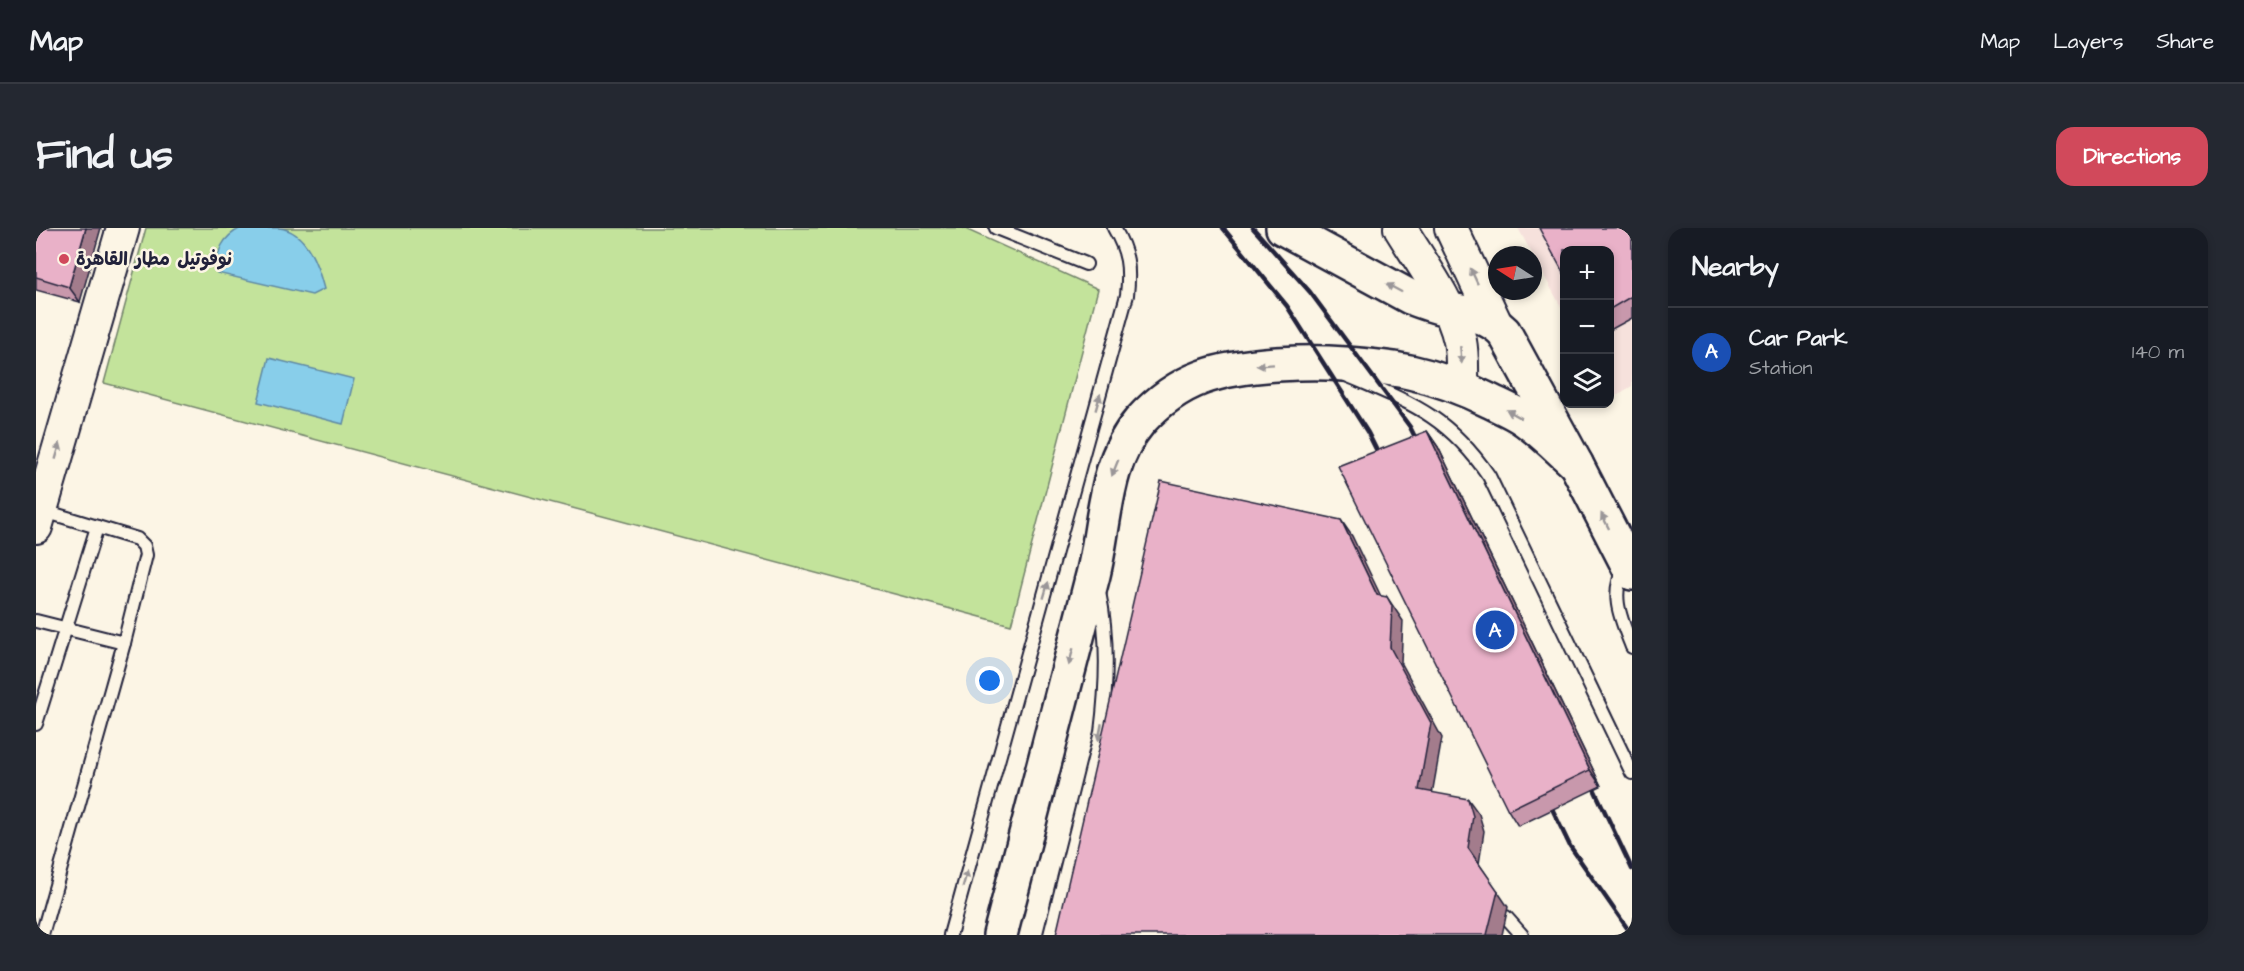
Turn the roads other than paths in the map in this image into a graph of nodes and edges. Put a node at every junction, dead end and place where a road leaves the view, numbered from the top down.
1 (123, 228) edge
2 (996, 228) edge
3 (1114, 228) edge
4 (1283, 228) edge
5 (1400, 228) edge
6 (1451, 228) edge
7 (1086, 264) dead end
8 (1448, 309) junction
9 (1496, 324) junction
10 (1314, 362) junction
11 (1462, 388) junction
12 (1576, 464) junction
13 (38, 518) edge
14 (98, 527) junction
15 (1629, 568) edge
16 (1094, 570) junction
17 (36, 621) edge
18 (67, 628) junction
19 (124, 642) junction
20 (1632, 647) edge
21 (36, 724) edge
22 (1632, 773) edge
23 (1506, 917) dead end
24 (42, 935) edge
25 (950, 935) edge
26 (1000, 935) edge
27 (1050, 935) edge
28 (1522, 935) edge

13 -> 1 street
2 - 7 lane
25 -> 3 lane
8 -> 4 main road
5 - 8 street
9 -> 6 street
8 - 9 main road
8 -> 11 street
9 - 12 main road
10 - 11 main road
10 -> 16 main road
10 - 22 lane
12 -> 11 main road
15 -> 12 main road
13 - 14 lane
14 - 18 lane
14 - 19 lane
15 - 20 lane
16 -> 26 main road
16 -> 27 lane
17 - 18 lane
18 - 19 lane
18 - 21 lane
19 - 24 lane
23 - 28 lane

